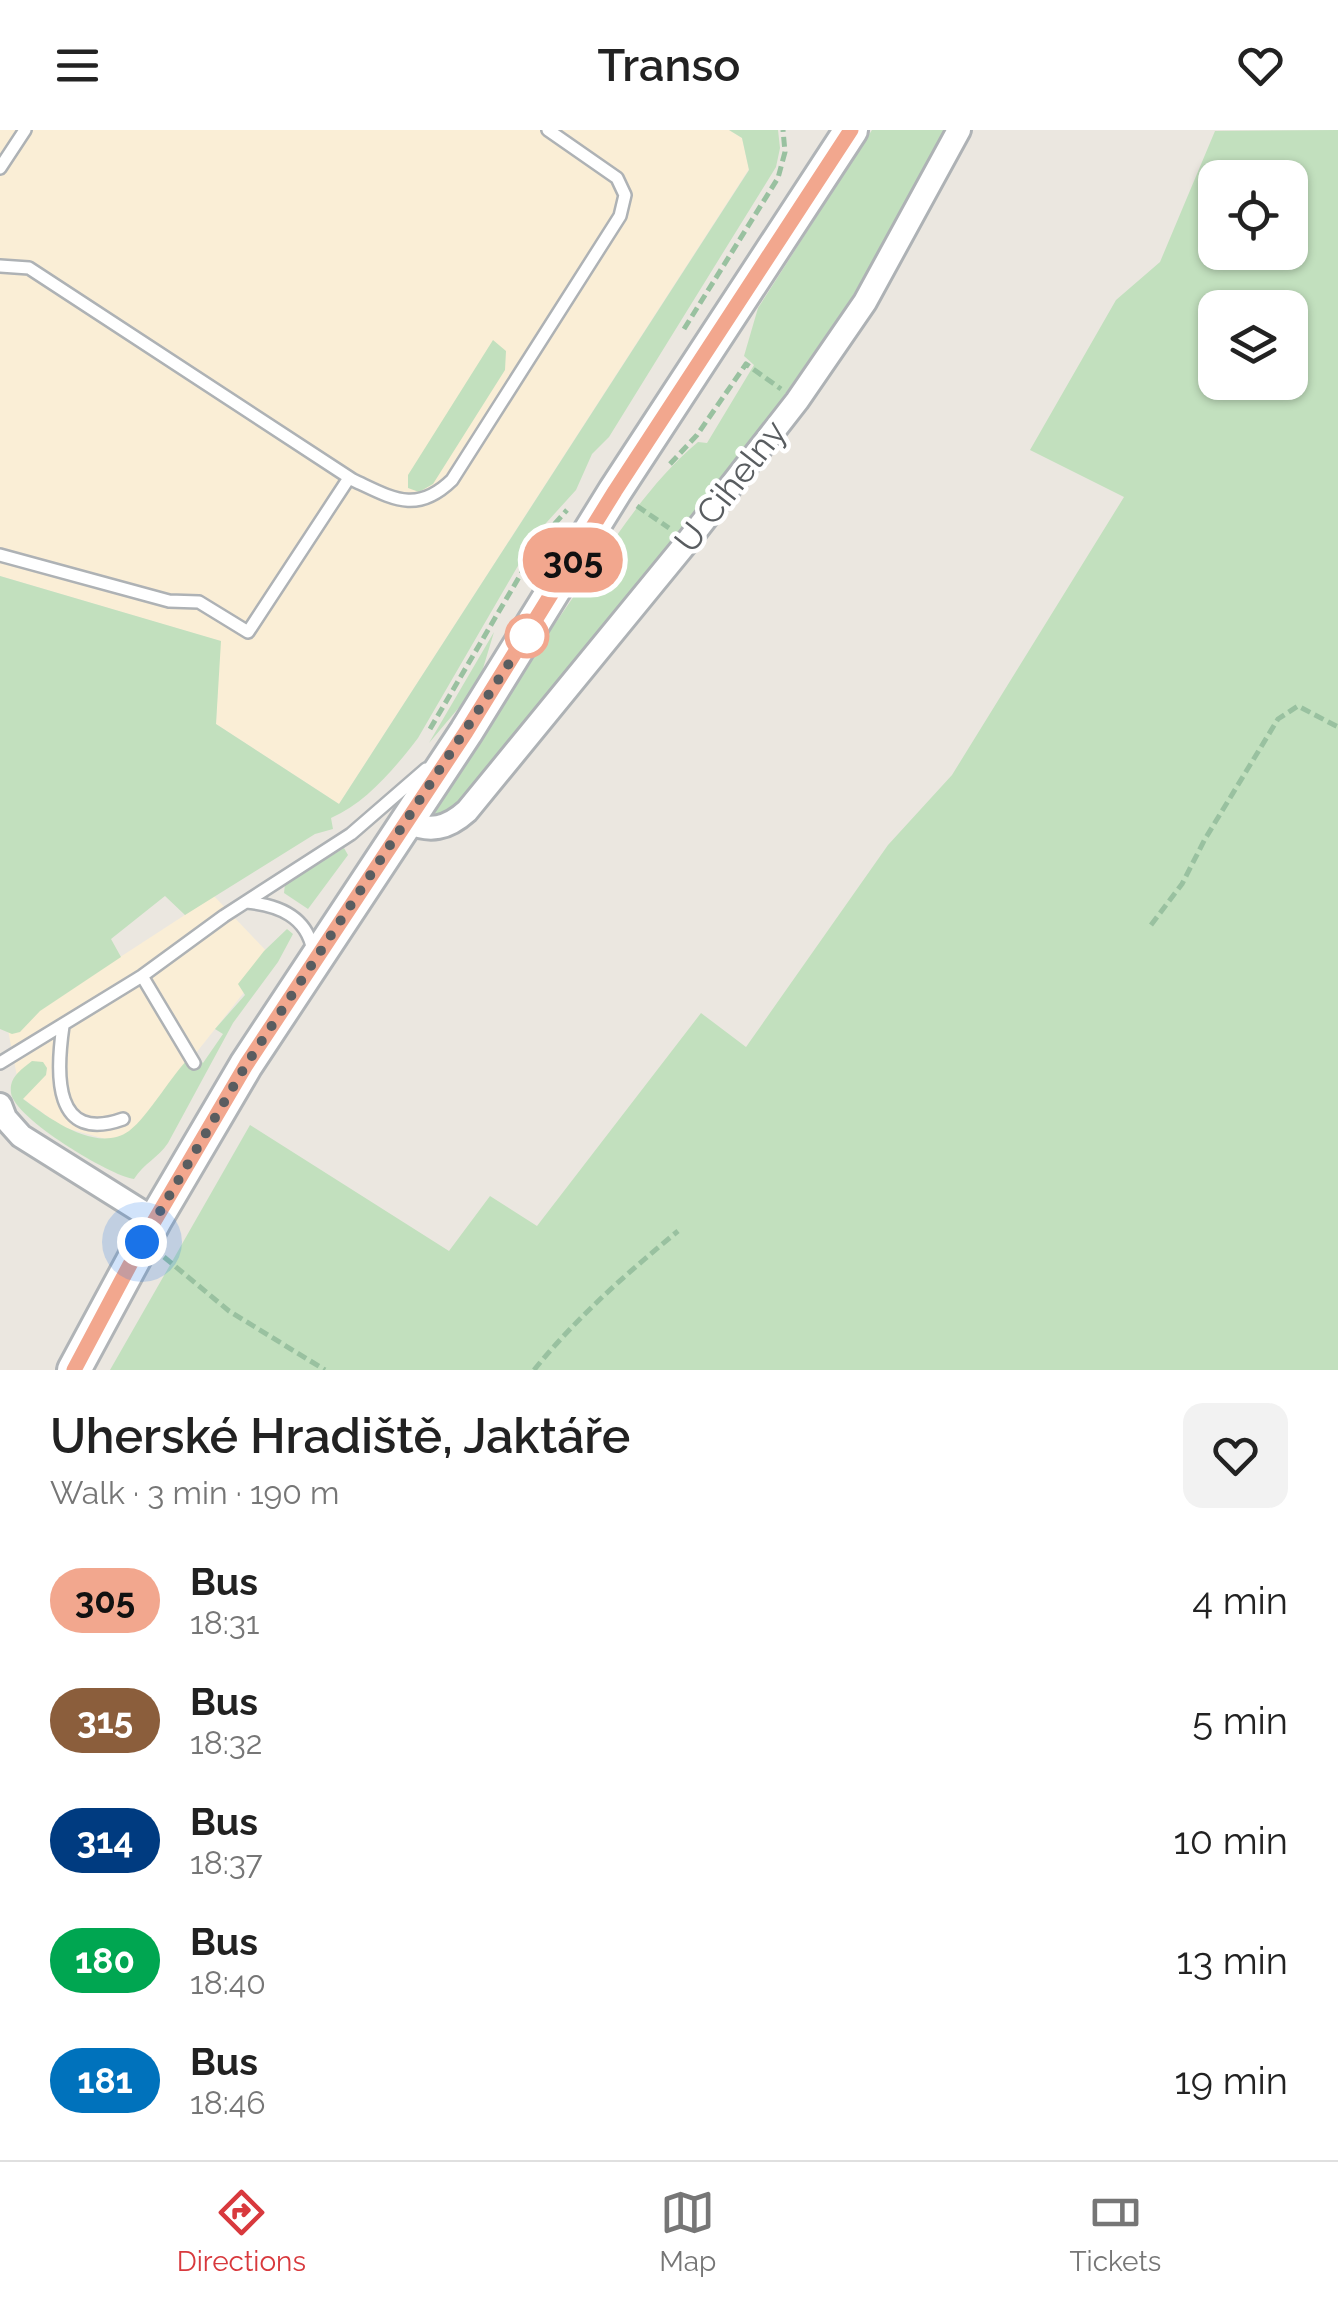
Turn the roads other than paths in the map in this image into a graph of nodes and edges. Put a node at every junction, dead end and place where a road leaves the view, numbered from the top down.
1 (25, 130) edge
2 (548, 130) edge
3 (851, 130) edge
4 (960, 130) edge
5 (0, 168) edge
6 (0, 266) edge
7 (349, 478) junction
8 (0, 555) edge
9 (466, 732) junction
10 (406, 822) junction
11 (246, 902) junction
12 (314, 960) junction
13 (142, 976) junction
14 (63, 1026) junction
15 (194, 1062) dead end
16 (0, 1063) edge
17 (0, 1106) edge
18 (123, 1118) dead end
19 (148, 1231) junction
20 (74, 1370) edge

1 - 5 lane
2 - 7 lane
3 - 9 main road
4 - 10 street, U Cihelny
6 - 7 lane
7 - 8 lane
9 - 10 main road
9 - 11 lane
10 - 12 main road
11 - 12 lane
11 - 13 lane
12 - 19 main road
13 - 14 lane
13 - 15 lane
14 - 16 lane
14 - 18 lane
17 - 19 street
19 - 20 main road

